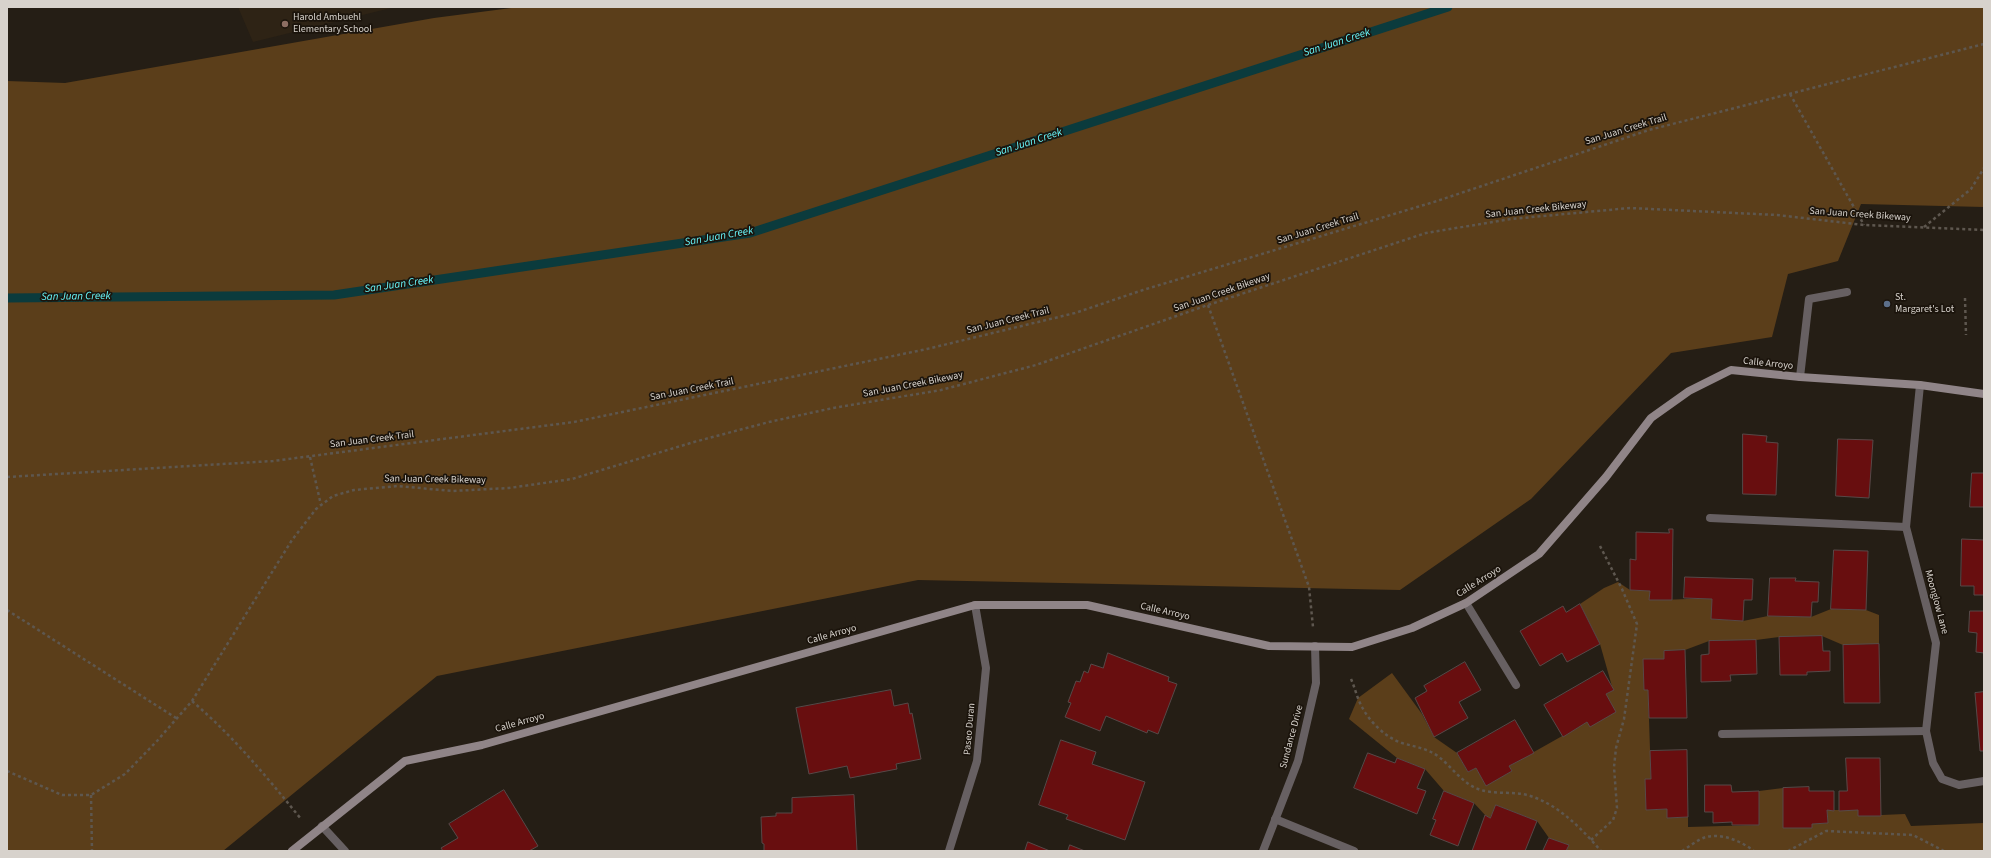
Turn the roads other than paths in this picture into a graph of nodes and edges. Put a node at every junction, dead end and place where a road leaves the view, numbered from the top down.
1 (1847, 292) dead end
2 (1800, 378) junction
3 (1920, 385) junction
4 (1984, 394) edge
5 (1710, 518) dead end
6 (1906, 527) junction
7 (1466, 603) junction
8 (975, 605) junction
9 (1315, 646) junction
10 (1516, 685) dead end
11 (1926, 731) junction
12 (1722, 734) dead end
13 (1984, 782) edge
14 (1275, 819) junction
15 (322, 826) junction
16 (292, 851) edge
17 (345, 851) edge
18 (949, 851) edge
19 (1263, 851) edge
20 (1354, 851) edge

1 - 2 street
2 - 3 street, Calle Arroyo
2 - 7 street, Calle Arroyo
3 - 4 street, Calle Arroyo
3 - 6 street, Moonglow Lane
5 - 6 street
6 - 11 street, Moonglow Lane
7 - 9 street, Calle Arroyo
7 - 10 street
8 - 9 street, Calle Arroyo
8 - 15 street, Calle Arroyo
8 - 18 street, Paseo Duran
9 - 14 street, Sundance Drive
11 - 12 street
11 - 13 street, Moonglow Lane
14 - 19 street, Sundance Drive
14 - 20 street
15 - 16 street, Calle Arroyo
15 - 17 street

